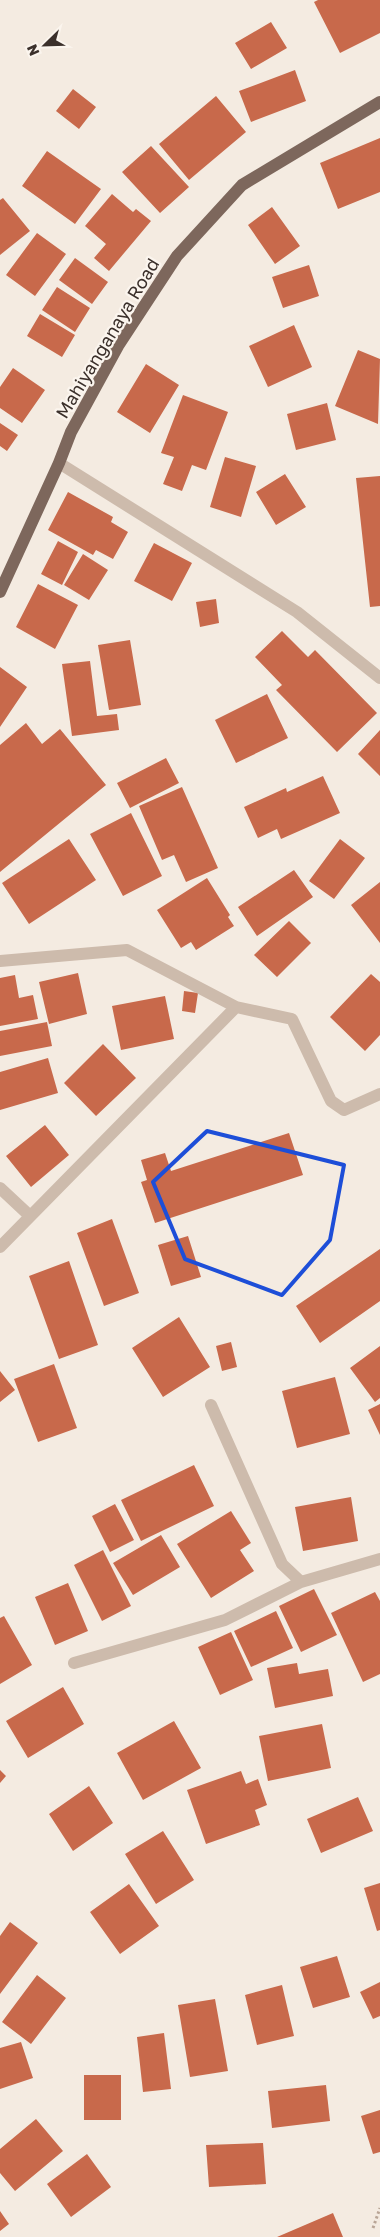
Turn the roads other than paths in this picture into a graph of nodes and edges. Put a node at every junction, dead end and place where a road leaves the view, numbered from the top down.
1 (380, 102) edge
2 (59, 463) junction
3 (0, 592) edge
4 (380, 678) edge
5 (0, 961) edge
6 (236, 1007) junction
7 (380, 1094) edge
8 (0, 1188) edge
9 (30, 1216) junction
10 (0, 1247) edge
11 (211, 1405) dead end
12 (380, 1559) edge
13 (301, 1582) junction
14 (74, 1664) dead end

1 - 2 main road, Mahiyanganaya Road
2 - 3 main road, Mahiyanganaya Road
2 - 4 street
5 - 6 street
6 - 7 street
6 - 9 street
8 - 9 street
9 - 10 street
11 - 13 street
12 - 13 street
13 - 14 street

